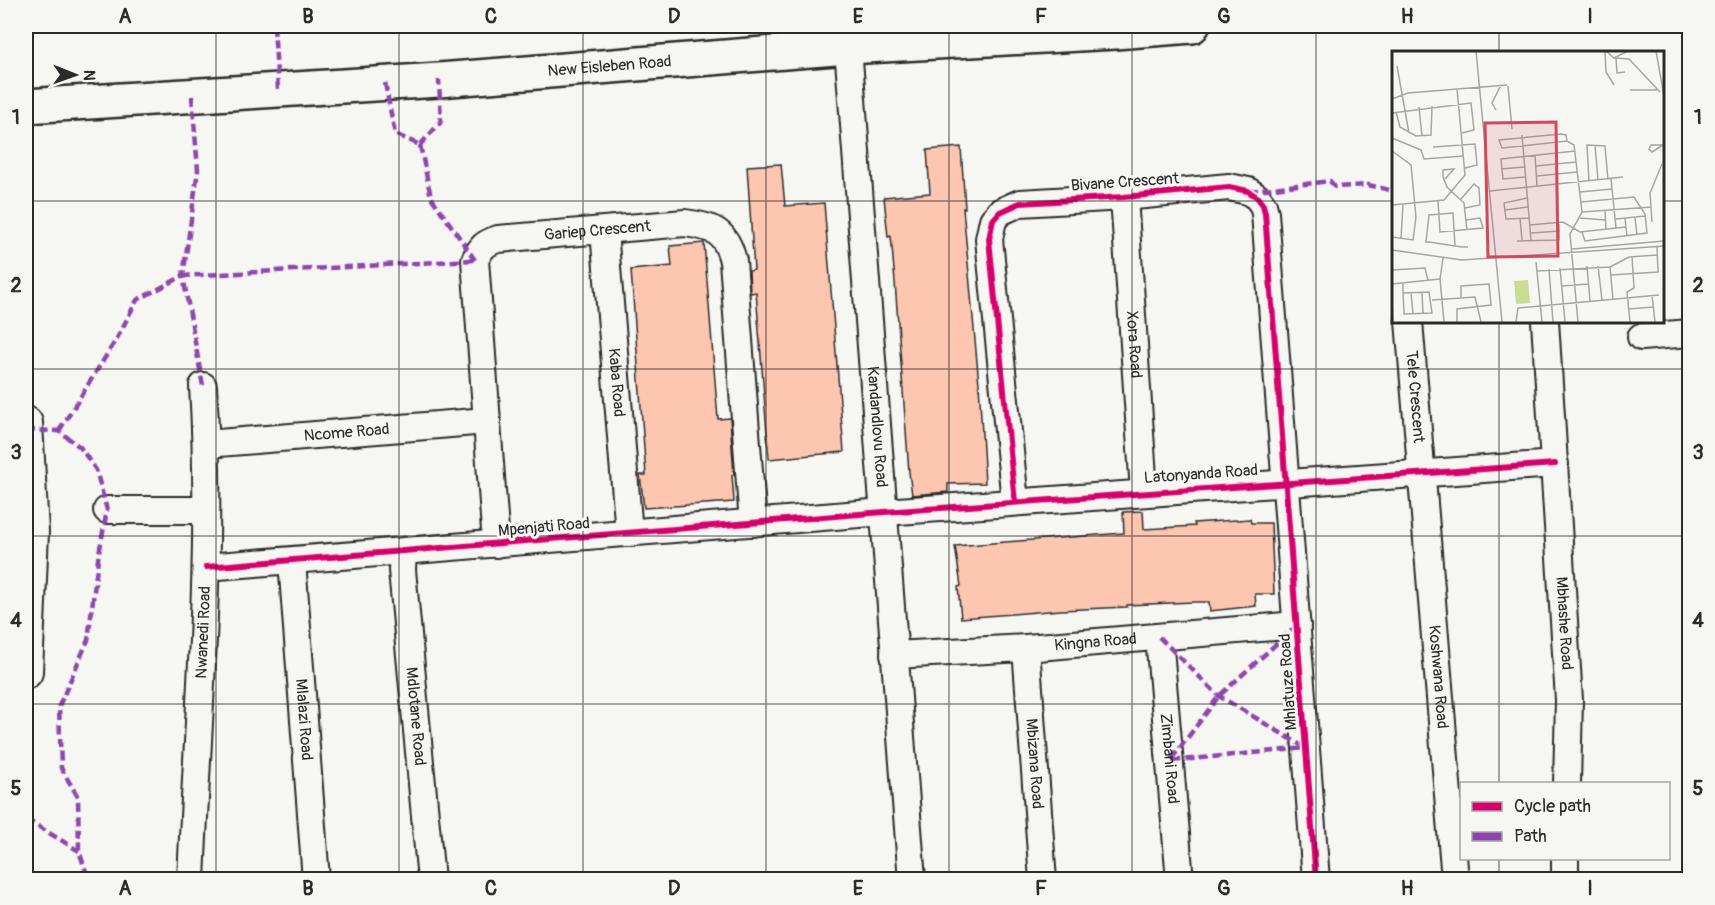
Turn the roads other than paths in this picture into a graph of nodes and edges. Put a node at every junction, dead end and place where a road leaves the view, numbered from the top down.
1 (1192, 26) edge
2 (848, 47) junction
3 (26, 106) edge
4 (1124, 197) junction
5 (604, 231) junction
6 (1409, 322) edge
7 (1545, 322) edge
8 (1689, 333) edge
9 (1641, 338) dead end
10 (202, 386) dead end
11 (487, 421) junction
12 (26, 423) edge
13 (206, 444) junction
14 (1556, 464) junction
15 (1422, 473) junction
16 (1285, 482) junction
17 (1144, 492) junction
18 (1015, 502) junction
19 (107, 510) dead end
20 (206, 510) junction
21 (884, 512) junction
22 (753, 523) junction
23 (629, 533) junction
24 (496, 544) junction
25 (403, 552) junction
26 (292, 561) junction
27 (206, 567) junction
28 (1297, 625) junction
29 (1159, 636) junction
30 (1026, 648) junction
31 (894, 655) junction
32 (26, 672) edge
33 (1567, 782) edge
34 (1565, 860) edge
35 (191, 879) edge
36 (316, 879) edge
37 (431, 879) edge
38 (912, 879) edge
39 (1043, 879) edge
40 (1180, 879) edge
41 (1316, 879) edge
42 (1455, 879) edge
43 (1564, 879) edge

1 - 2 main road, New Eisleben Road
2 - 3 main road, New Eisleben Road
2 - 21 street, Kandandlovu Road
4 - 16 street, Bivane Crescent
4 - 17 street, Xora Road
4 - 18 street, Bivane Crescent
5 - 11 street, Gariep Crescent
5 - 22 street, Gariep Crescent
5 - 23 street, Kaba Road
6 - 15 street, Tele Crescent
7 - 14 street
8 - 9 street
10 - 13 street, Nwanedi Road
11 - 13 street, Ncome Road
11 - 24 street, Gariep Crescent
12 - 32 street
13 - 20 street, Nwanedi Road
14 - 15 street, Latonyanda Road
14 - 33 street, Mbhashe Road
15 - 16 street, Latonyanda Road
15 - 42 street, Koshwana Road
16 - 17 street, Latonyanda Road
16 - 28 street, Mhlatuze Road
17 - 18 street, Latonyanda Road
18 - 21 street, Latonyanda Road
19 - 20 street
20 - 27 street, Nwanedi Road
21 - 22 street, Mpenjati Road
21 - 31 street, Kandandlovu Road
22 - 23 street, Mpenjati Road
23 - 24 street, Mpenjati Road
24 - 25 street, Mpenjati Road
25 - 26 street, Mpenjati Road
25 - 37 street, Mdlotane Road
26 - 27 street, Mpenjati Road
26 - 36 street, Mlalazi Road
27 - 35 street, Nwanedi Road
28 - 29 street, Kingna Road
28 - 41 street, Mhlatuze Road
29 - 30 street, Kingna Road
29 - 40 street, Zimbani Road
30 - 31 street, Kingna Road
30 - 39 street, Mbizana Road
31 - 38 street, Kandandlovu Road
34 - 43 street

